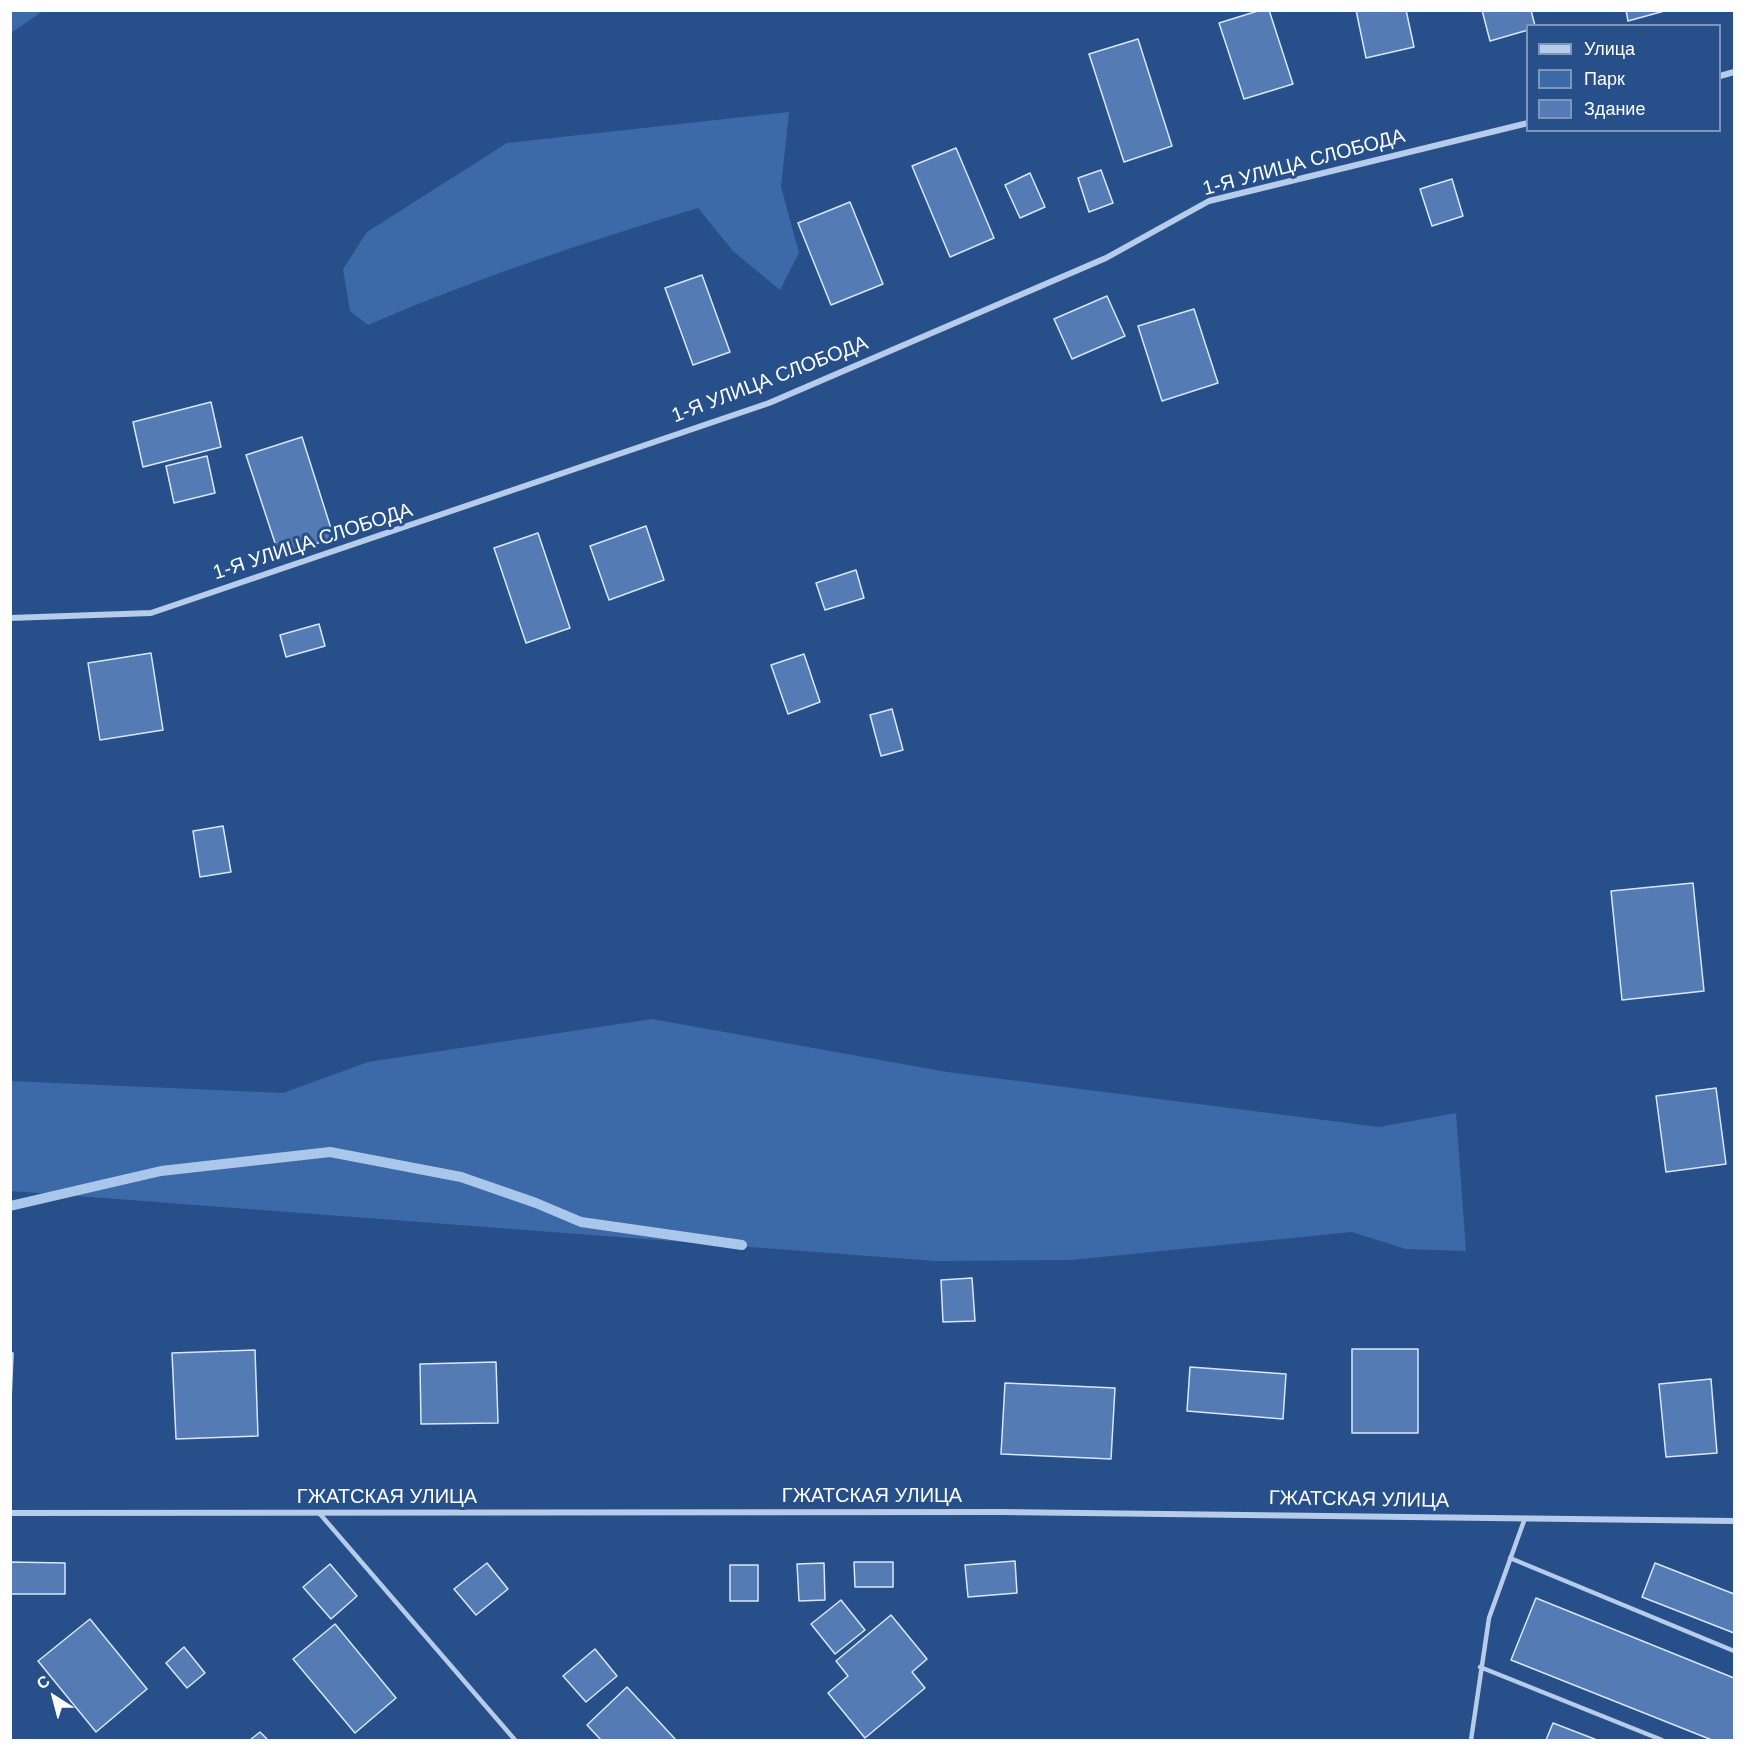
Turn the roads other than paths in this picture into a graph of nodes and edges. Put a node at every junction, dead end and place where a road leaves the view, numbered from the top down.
1 (1526, 123) edge
2 (10, 618) edge
3 (10, 1513) edge
4 (320, 1514) junction
5 (1525, 1518) junction
6 (1734, 1521) edge
7 (1510, 1558) junction
8 (1734, 1651) edge
9 (1480, 1667) junction
10 (515, 1740) edge
11 (1471, 1740) edge
12 (1662, 1740) edge

1 - 2 street, 1-Я УЛИЦА СЛОБОДА
3 - 4 street, ГЖАТСКАЯ УЛИЦА
4 - 5 street, ГЖАТСКАЯ УЛИЦА
4 - 10 lane
5 - 6 street, ГЖАТСКАЯ УЛИЦА
5 - 7 lane
7 - 8 lane
7 - 9 lane
9 - 11 lane
9 - 12 lane

